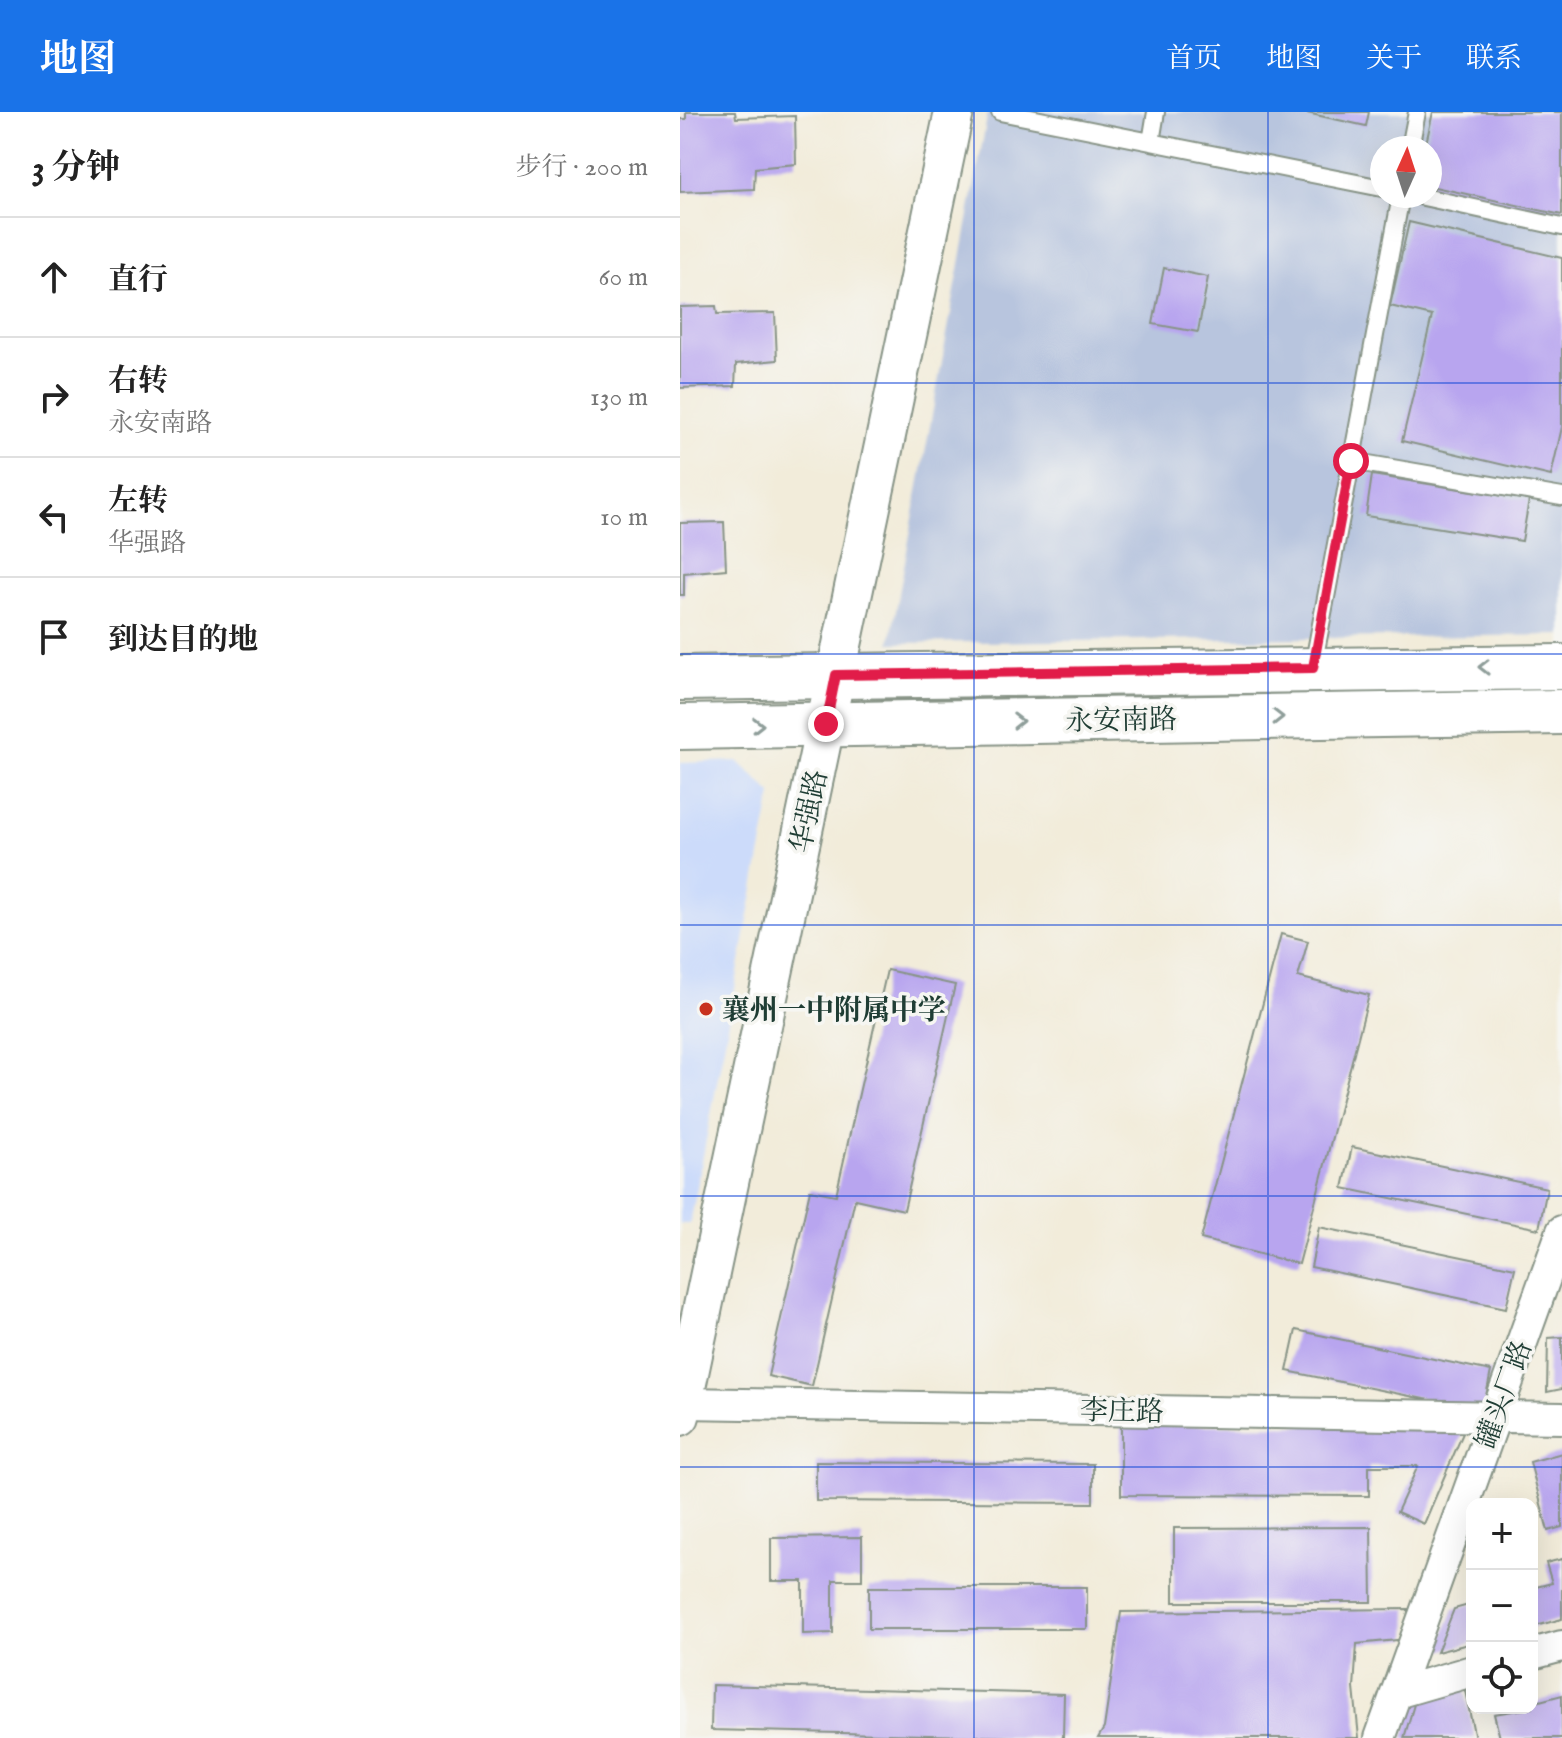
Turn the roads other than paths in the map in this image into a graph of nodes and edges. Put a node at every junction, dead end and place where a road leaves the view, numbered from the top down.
1 (954, 112) edge
2 (1000, 112) edge
3 (1156, 112) edge
4 (1417, 112) edge
5 (1412, 136) edge
6 (1151, 142) junction
7 (1370, 186) edge
8 (1442, 201) edge
9 (1399, 208) edge
10 (1562, 227) edge
11 (1351, 461) junction
12 (1562, 497) edge
13 (1562, 667) edge
14 (1313, 668) junction
15 (836, 675) junction
16 (680, 678) edge
17 (1562, 712) edge
18 (826, 724) junction
19 (680, 727) edge
20 (1562, 1231) edge
21 (681, 1409) edge
22 (1495, 1417) junction
23 (1562, 1418) edge
24 (1562, 1646) edge
25 (1538, 1652) edge
26 (1466, 1673) edge
27 (1396, 1693) junction
28 (1380, 1738) edge

1 - 15 street, 华强路
2 - 6 lane
3 - 6 lane
4 - 5 lane
6 - 7 lane
8 - 10 lane
9 - 11 lane
11 - 12 lane
11 - 14 lane
13 -> 14 main road, 永安南路
14 - 15 main road, 永安南路
15 - 16 main road, 永安南路
15 - 18 street, 华强路
18 -> 17 main road, 永安南路
19 -> 18 main road, 永安南路
18 - 21 street, 华强路
20 - 22 street, 罐头厂路
21 - 22 street, 李庄路
22 - 23 street, 李庄路
22 - 27 street, 罐头厂路
24 - 25 street
26 - 27 street
27 - 28 street, 罐头厂路

